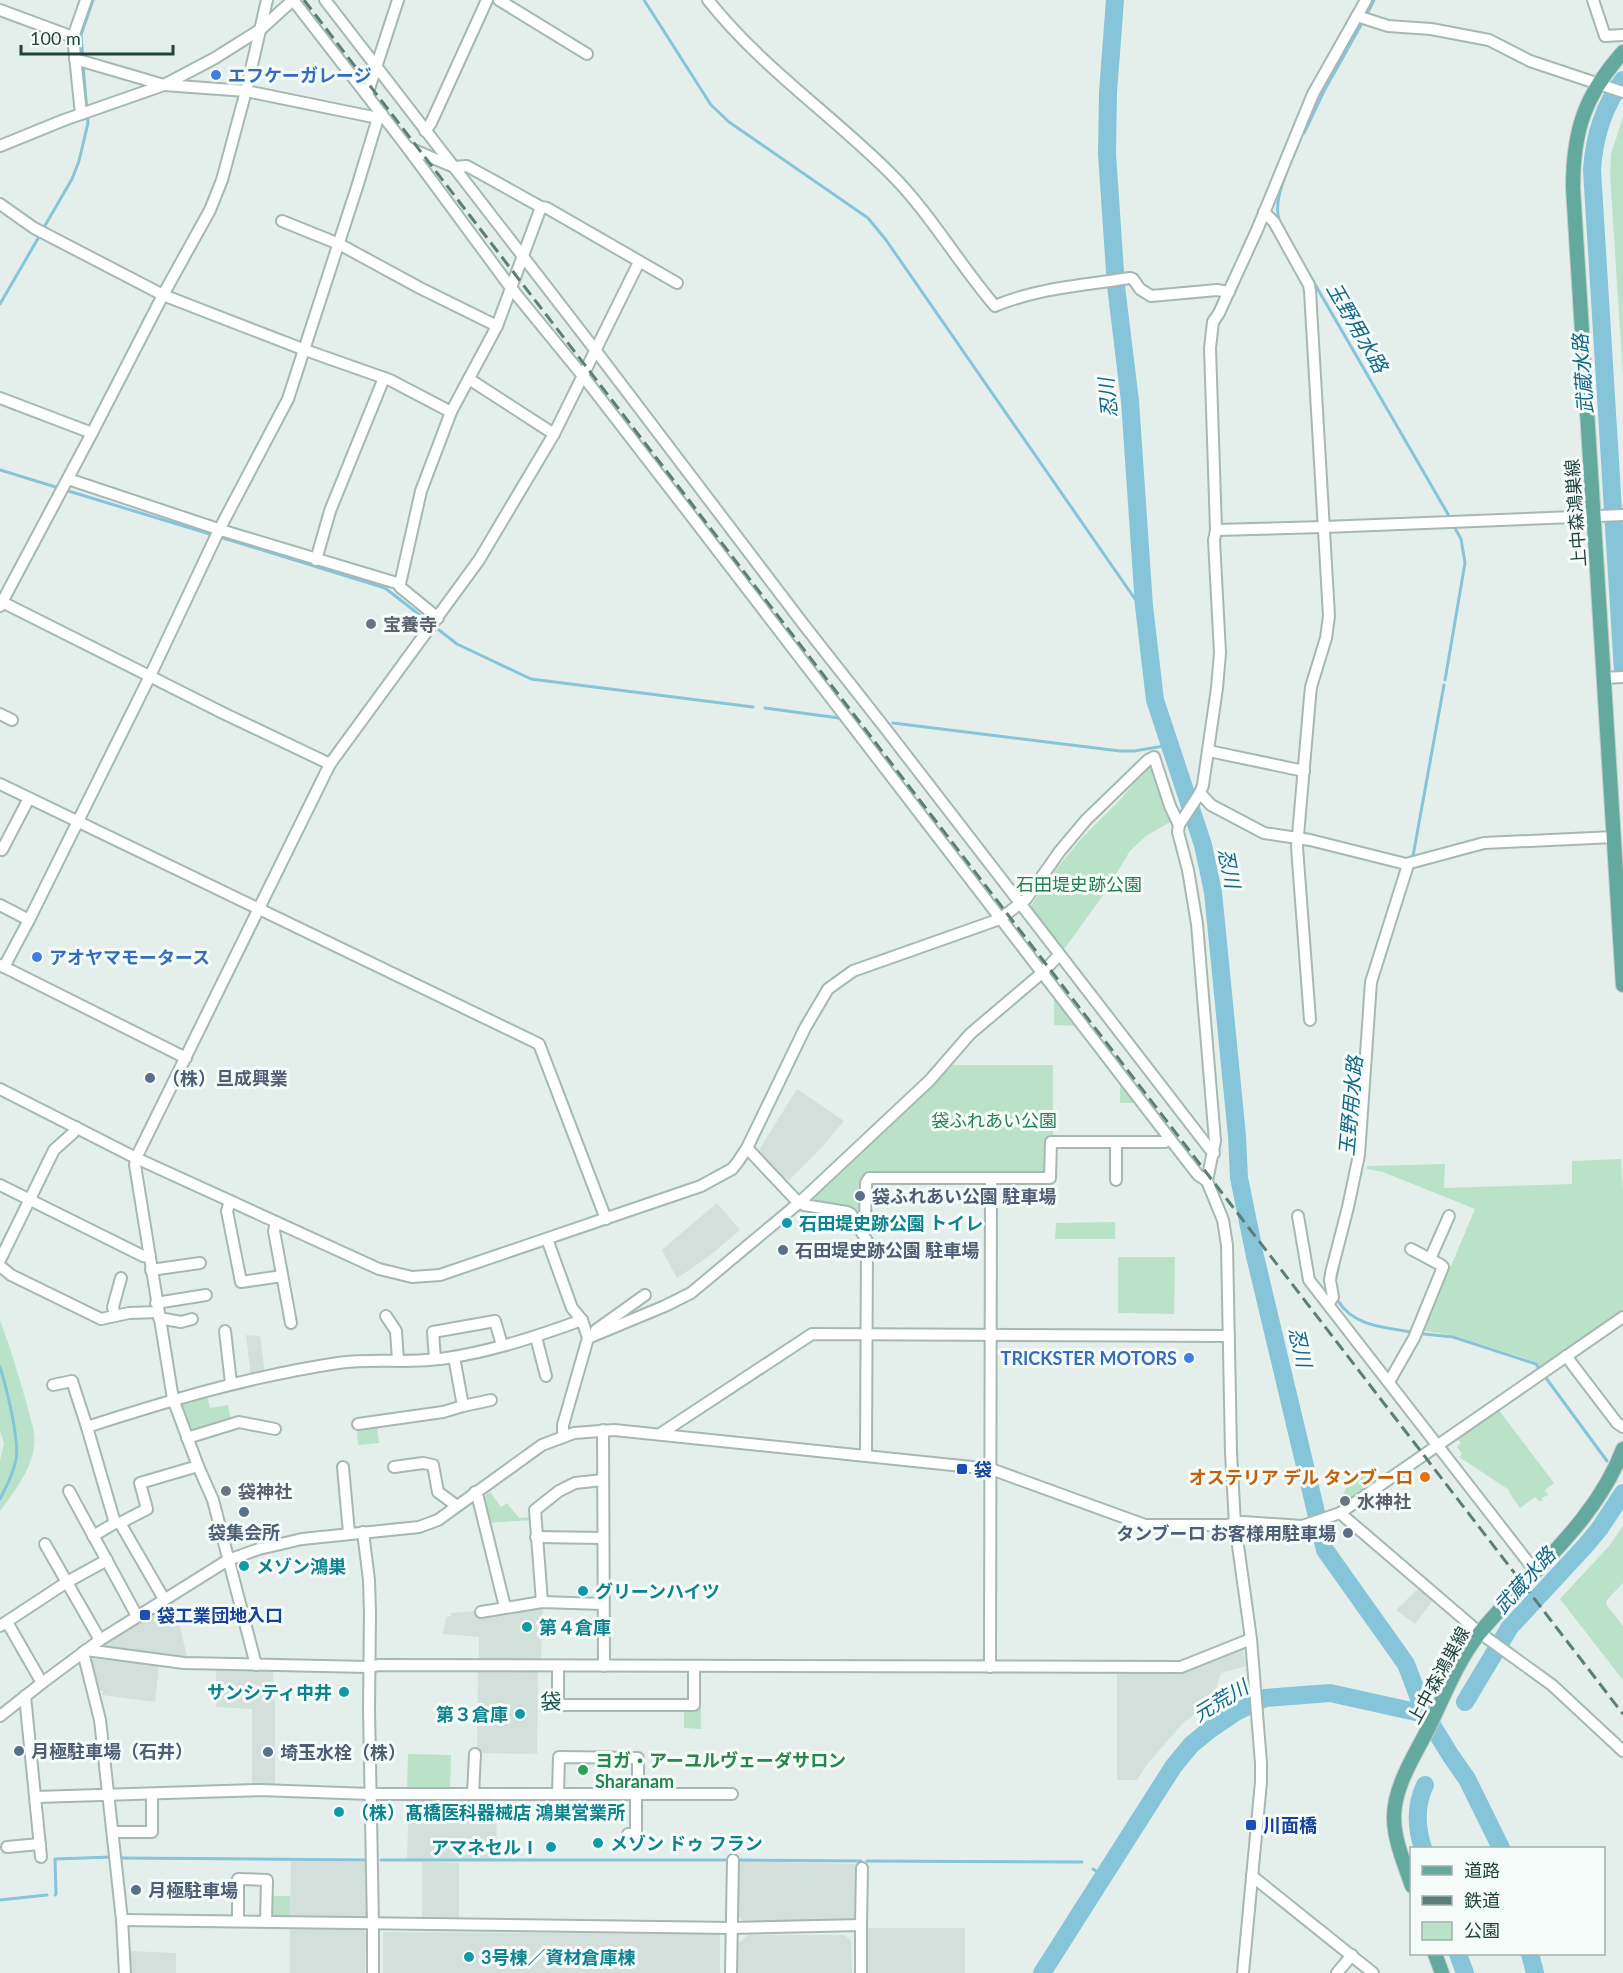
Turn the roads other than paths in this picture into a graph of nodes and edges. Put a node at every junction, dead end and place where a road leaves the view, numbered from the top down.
1 (86, 0) edge
2 (267, 0) edge
3 (293, 0) edge
4 (325, 0) edge
5 (398, 0) edge
6 (487, 0) edge
7 (499, 0) edge
8 (708, 0) edge
9 (1366, 0) edge
10 (1593, 0) edge
11 (0, 10) edge
12 (1357, 16) junction
13 (261, 29) junction
14 (1623, 35) edge
15 (72, 38) junction
16 (1623, 52) edge
17 (587, 54) dead end
18 (75, 59) junction
19 (377, 66) junction
20 (1603, 84) junction
21 (164, 85) junction
22 (246, 91) junction
23 (1623, 92) edge
24 (367, 95) junction
25 (81, 114) junction
26 (380, 116) junction
27 (425, 131) junction
28 (0, 146) edge
29 (407, 147) junction
30 (454, 166) junction
31 (0, 204) edge
32 (541, 207) junction
33 (1264, 212) junction
34 (282, 221) dead end
35 (339, 244) junction
36 (522, 255) junction
37 (639, 262) junction
38 (677, 283) dead end
39 (511, 288) junction
40 (1229, 292) junction
41 (164, 295) junction
42 (497, 326) junction
43 (305, 350) junction
44 (596, 351) junction
45 (583, 376) junction
46 (384, 378) junction
47 (470, 379) junction
48 (0, 398) edge
49 (451, 412) junction
50 (92, 433) junction
51 (554, 434) junction
52 (68, 479) junction
53 (1623, 515) edge
54 (1598, 517) junction
55 (1324, 527) junction
56 (219, 530) junction
57 (1216, 530) junction
58 (316, 560) junction
59 (399, 584) junction
60 (1, 603) edge
61 (438, 618) junction
62 (150, 676) junction
63 (1613, 677) edge
64 (0, 714) edge
65 (12, 720) dead end
66 (1209, 751) junction
67 (330, 764) junction
68 (1305, 771) junction
69 (0, 787) edge
70 (1200, 793) junction
71 (27, 802) junction
72 (1181, 822) junction
73 (77, 824) junction
74 (1614, 837) junction
75 (1297, 839) junction
76 (0, 849) edge
77 (1406, 864) junction
78 (1021, 904) junction
79 (0, 905) edge
80 (259, 909) junction
81 (1000, 919) junction
82 (29, 920) junction
83 (1059, 955) junction
84 (2, 966) edge
85 (1042, 973) junction
86 (1623, 984) edge
87 (1310, 1020) dead end
88 (186, 1058) junction
89 (0, 1089) edge
90 (76, 1127) junction
91 (1170, 1139) junction
92 (1116, 1142) junction
93 (747, 1148) junction
94 (1214, 1152) junction
95 (136, 1158) junction
96 (992, 1178) junction
97 (1116, 1180) dead end
98 (1207, 1181) junction
99 (0, 1185) edge
100 (29, 1199) junction
101 (230, 1201) junction
102 (800, 1202) junction
103 (1298, 1216) dead end
104 (1449, 1216) dead end
105 (606, 1219) junction
106 (276, 1222) junction
107 (862, 1233) junction
108 (547, 1239) junction
109 (1411, 1249) dead end
110 (149, 1257) junction
111 (1430, 1259) junction
112 (0, 1260) edge
113 (200, 1263) dead end
114 (0, 1266) edge
115 (151, 1270) junction
116 (282, 1276) junction
117 (122, 1278) dead end
118 (206, 1295) dead end
119 (645, 1295) dead end
120 (1328, 1304) junction
121 (158, 1311) junction
122 (115, 1316) junction
123 (386, 1316) dead end
124 (1623, 1317) edge
125 (192, 1319) dead end
126 (582, 1320) junction
127 (291, 1323) dead end
128 (225, 1330) dead end
129 (991, 1334) junction
130 (867, 1335) junction
131 (1229, 1336) junction
132 (536, 1337) junction
133 (587, 1337) junction
134 (502, 1345) junction
135 (1566, 1356) junction
136 (453, 1357) junction
137 (435, 1359) junction
138 (398, 1360) junction
139 (546, 1376) dead end
140 (1389, 1382) junction
141 (231, 1383) junction
142 (53, 1385) dead end
143 (173, 1399) junction
144 (491, 1400) dead end
145 (463, 1406) junction
146 (358, 1424) dead end
147 (87, 1427) junction
148 (1623, 1427) edge
149 (275, 1429) dead end
150 (603, 1430) junction
151 (660, 1434) junction
152 (564, 1435) junction
153 (187, 1438) junction
154 (1438, 1445) junction
155 (1623, 1449) edge
156 (866, 1455) junction
157 (198, 1466) junction
158 (343, 1467) dead end
159 (394, 1467) dead end
160 (991, 1469) junction
161 (603, 1480) junction
162 (69, 1491) dead end
163 (475, 1492) junction
164 (457, 1506) junction
165 (1334, 1516) junction
166 (118, 1523) junction
167 (1235, 1524) junction
168 (363, 1532) junction
169 (349, 1533) junction
170 (93, 1536) junction
171 (537, 1537) junction
172 (603, 1538) junction
173 (45, 1544) dead end
174 (107, 1560) junction
175 (228, 1560) junction
176 (1535, 1571) junction
177 (67, 1582) junction
178 (164, 1599) junction
179 (542, 1602) junction
180 (603, 1604) junction
181 (505, 1607) junction
182 (481, 1612) dead end
183 (137, 1616) junction
184 (3, 1624) edge
185 (1484, 1636) junction
186 (1251, 1639) junction
187 (100, 1640) junction
188 (84, 1651) junction
189 (256, 1665) junction
190 (558, 1666) junction
191 (604, 1666) junction
192 (694, 1666) junction
193 (368, 1667) junction
194 (990, 1667) junction
195 (42, 1683) junction
196 (25, 1696) junction
197 (0, 1715) edge
198 (1623, 1751) edge
199 (475, 1754) dead end
200 (370, 1794) junction
201 (473, 1794) junction
202 (558, 1794) junction
203 (732, 1794) dead end
204 (108, 1795) junction
205 (152, 1795) junction
206 (637, 1795) junction
207 (36, 1797) junction
208 (112, 1832) junction
209 (635, 1834) dead end
210 (40, 1844) junction
211 (7, 1847) dead end
212 (41, 1857) dead end
213 (732, 1860) dead end
214 (862, 1868) dead end
215 (1252, 1876) junction
216 (1410, 1880) edge
217 (122, 1920) junction
218 (238, 1921) junction
219 (267, 1922) junction
220 (374, 1924) junction
221 (861, 1925) junction
222 (732, 1928) junction
223 (1352, 1955) junction
224 (1436, 1955) edge
225 (125, 1973) edge
226 (373, 1973) edge
227 (731, 1973) edge
228 (861, 1973) edge
229 (1243, 1973) edge
230 (1337, 1973) edge
231 (1373, 1973) edge
232 (1442, 1973) edge

1 - 15 street
2 - 13 street
3 - 13 street
3 - 24 street
4 - 19 street
5 - 19 street
6 - 27 street
7 - 17 street
8 - 40 street
9 - 12 street
10 - 14 street
11 - 15 street
12 - 20 street
12 - 33 street
13 - 21 street
13 - 22 street
15 - 18 street
16 - 20 main road, 上中森鴻巣線
18 - 21 street
18 - 25 street
19 - 24 street
19 - 27 street
20 - 23 street
20 - 54 main road, 上中森鴻巣線
21 - 22 street
21 - 25 street
22 - 26 street
22 - 41 street
24 - 26 street
25 - 28 street
26 - 29 street
26 - 35 street
27 - 30 street
29 - 30 street
29 - 39 street
30 - 32 street
30 - 36 street
31 - 41 street
32 - 36 street
32 - 37 street
33 - 40 street
33 - 55 street
34 - 35 street
35 - 42 street
35 - 43 street
36 - 39 street
36 - 44 street
37 - 38 street
37 - 44 street
39 - 42 street
39 - 45 street
40 - 57 street
41 - 43 street
41 - 50 street
42 - 47 street
43 - 46 street
43 - 56 street
44 - 45 street
44 - 78 street
45 - 51 street
45 - 81 street
46 - 49 street
46 - 58 street
47 - 49 street
47 - 51 street
48 - 50 street
49 - 59 street
50 - 52 street
51 - 61 street
52 - 56 street
52 - 60 street
53 - 54 street
54 - 55 street
54 - 63 main road, 上中森鴻巣線
55 - 57 street
55 - 68 street
56 - 58 street
56 - 62 street
57 - 66 street
58 - 59 street
59 - 61 street
60 - 62 street
61 - 67 street
62 - 67 street
62 - 73 street
63 - 74 main road, 上中森鴻巣線
64 - 65 street
66 - 68 street
66 - 70 street
67 - 80 street
68 - 75 street
69 - 71 street
69 - 73 street
70 - 72 street
70 - 75 street
71 - 73 street
71 - 76 street
72 - 78 street
72 - 94 street
73 - 80 street
73 - 82 street
74 - 77 street
74 - 86 main road, 上中森鴻巣線
75 - 77 street
75 - 87 street
77 - 120 street
78 - 81 street
78 - 83 street
79 - 82 street
80 - 88 street
80 - 105 street
81 - 85 street
81 - 93 street
82 - 84 street
83 - 85 street
83 - 94 street
84 - 88 street
85 - 91 street
85 - 102 street
88 - 95 street
89 - 90 street
90 - 95 street
90 - 100 street
91 - 92 street
91 - 98 street
92 - 96 street
92 - 97 street
93 - 102 street
93 - 105 street
94 - 98 street
95 - 101 street
95 - 110 street
96 - 107 street
96 - 129 street
98 - 131 street
99 - 100 street
100 - 110 street
100 - 112 street
101 - 106 street
101 - 116 street
102 - 107 street
102 - 133 street
103 - 120 street
104 - 111 street
105 - 108 street
106 - 108 street
106 - 116 street
107 - 130 street
108 - 126 street
109 - 111 street
110 - 115 street
111 - 140 street
113 - 115 street
114 - 122 street
115 - 121 street
116 - 127 street
117 - 122 street
118 - 121 street
119 - 133 street
120 - 140 street
121 - 122 street
121 - 125 street
121 - 143 street
123 - 138 street
124 - 135 street
126 - 132 street
126 - 133 street
128 - 141 street
129 - 130 street
129 - 131 street
129 - 160 street
130 - 151 street
130 - 156 street
131 - 167 street
132 - 134 street
132 - 139 street
133 - 152 street
134 - 136 street
134 - 137 street
135 - 148 street
135 - 154 street
136 - 137 street
136 - 145 street
137 - 138 street
138 - 141 street
140 - 154 street
141 - 143 street
142 - 147 street
143 - 147 street
143 - 153 street
144 - 145 street
145 - 146 street
147 - 166 street
149 - 153 street
150 - 151 street
150 - 152 street
150 - 161 street
151 - 156 street
152 - 163 street
153 - 157 street
154 - 165 street
154 - 176 street
155 - 176 main road, 上中森鴻巣線
156 - 160 street
157 - 166 street
157 - 175 street
158 - 169 street
159 - 164 street
160 - 167 street
160 - 194 street
161 - 171 street
161 - 172 street
162 - 170 street
163 - 164 street
163 - 181 street
164 - 168 street
165 - 167 street
165 - 185 street
166 - 170 street
166 - 178 street
167 - 186 street
168 - 169 street
168 - 193 street
169 - 175 street
170 - 174 street
171 - 172 street
171 - 179 street
172 - 180 street
173 - 177 street
174 - 177 street
174 - 183 street
175 - 178 street
175 - 189 street
176 - 185 main road, 上中森鴻巣線
177 - 184 street
177 - 187 street
178 - 183 street
179 - 180 street
179 - 181 street
180 - 191 street
181 - 182 street
183 - 187 street
184 - 195 street
185 - 198 street
185 - 216 main road, 上中森鴻巣線
186 - 194 street
186 - 215 street
187 - 188 street
188 - 189 street
188 - 195 street
188 - 204 street
189 - 193 street
190 - 191 street
190 - 192 street
190 - 193 street
191 - 192 street
192 - 194 street
193 - 200 street
195 - 196 street
196 - 197 street
196 - 207 street
199 - 201 street
200 - 201 street
200 - 205 street
200 - 220 street
201 - 202 street
202 - 206 street
202 - 206 street
203 - 206 street
204 - 205 street
204 - 207 street
204 - 208 street
205 - 208 street
206 - 209 street
207 - 210 street
208 - 217 street
210 - 211 street
210 - 212 street
213 - 222 street
214 - 221 street
215 - 223 street
215 - 229 street
217 - 218 street
217 - 225 street
218 - 219 street
218 - 219 street
219 - 220 street
220 - 222 street
220 - 226 street
221 - 222 street
221 - 228 street
222 - 227 street
223 - 230 street
223 - 231 street
224 - 232 main road

